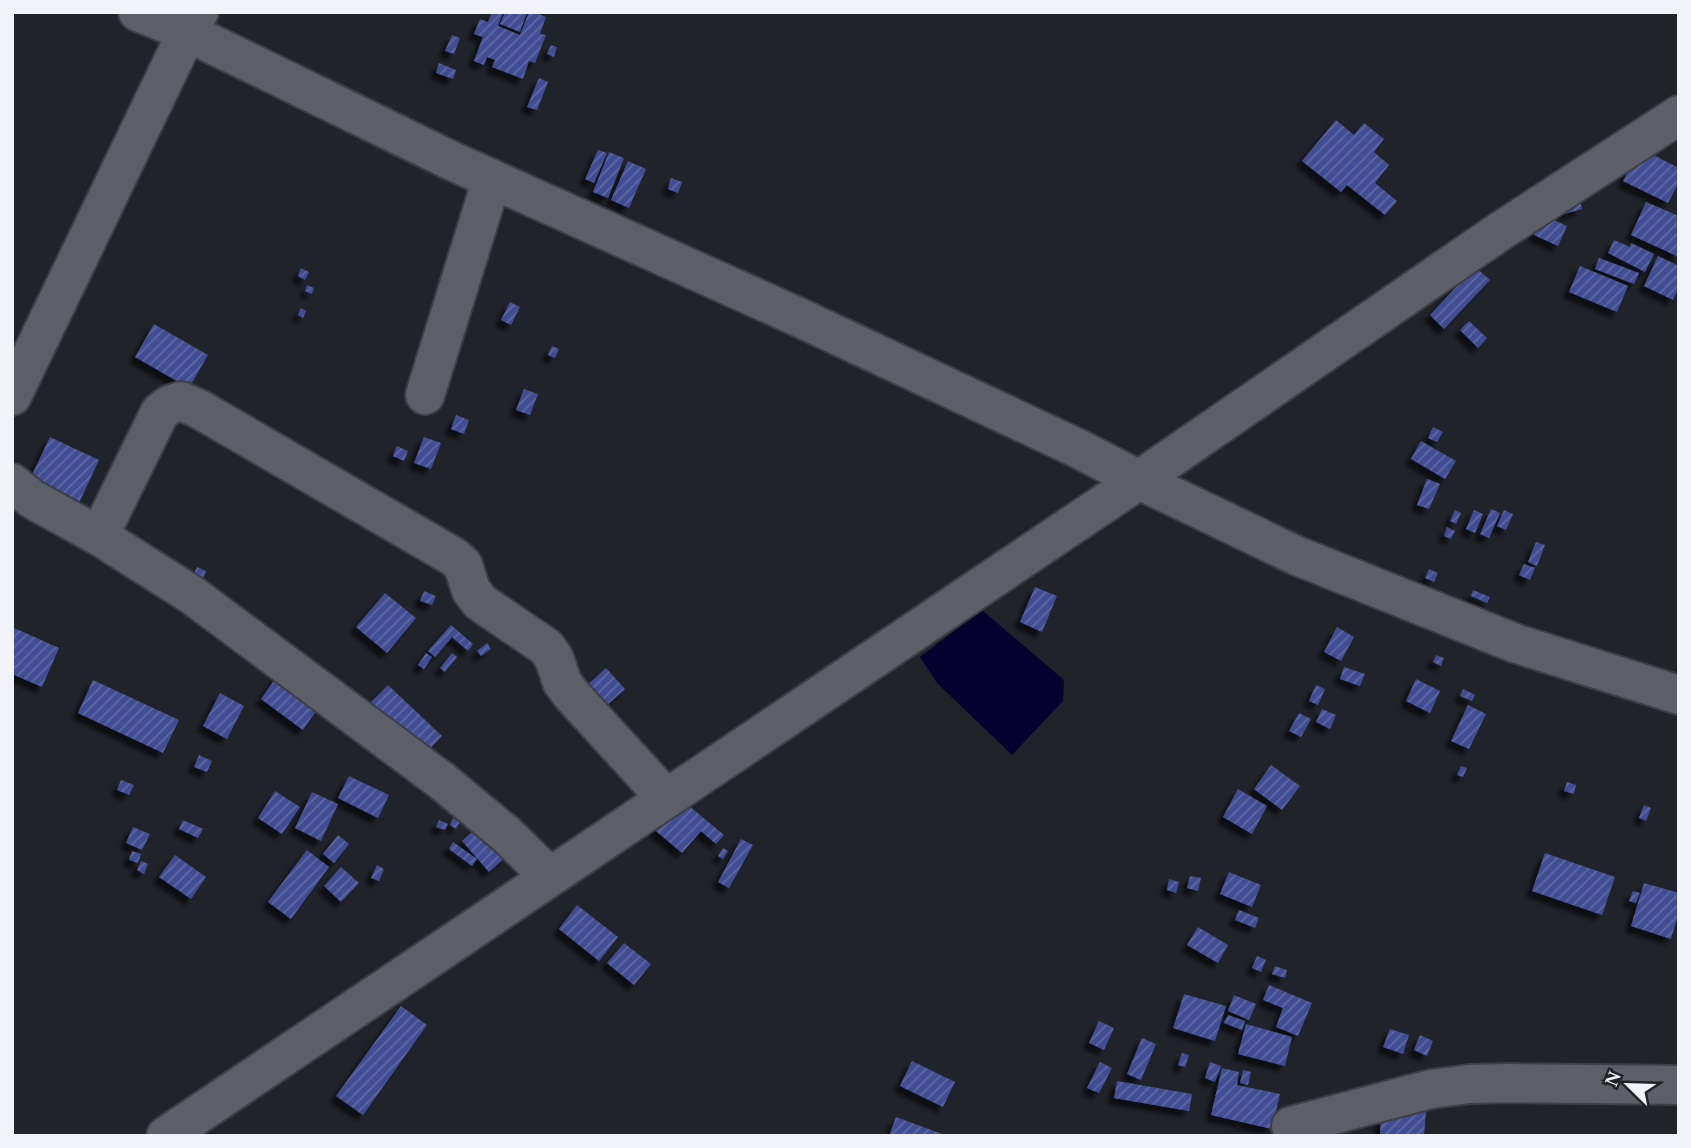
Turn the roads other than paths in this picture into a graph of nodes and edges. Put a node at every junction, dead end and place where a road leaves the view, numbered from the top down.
1 (138, 12) edge
2 (193, 22) edge
3 (1679, 115) edge
4 (492, 179) junction
5 (425, 395) dead end
6 (12, 396) edge
7 (1139, 480) junction
8 (12, 483) edge
9 (99, 536) junction
10 (1679, 695) edge
11 (666, 798) junction
12 (550, 877) junction
13 (1679, 1085) edge
14 (1291, 1126) dead end
15 (166, 1136) edge

1 - 2 street
2 - 4 street
2 - 6 street
3 - 7 street
4 - 5 street
4 - 7 street
7 - 10 street
7 - 11 street
8 - 9 street
9 - 11 street
9 - 12 street
11 - 12 street
12 - 15 street
13 - 14 street

